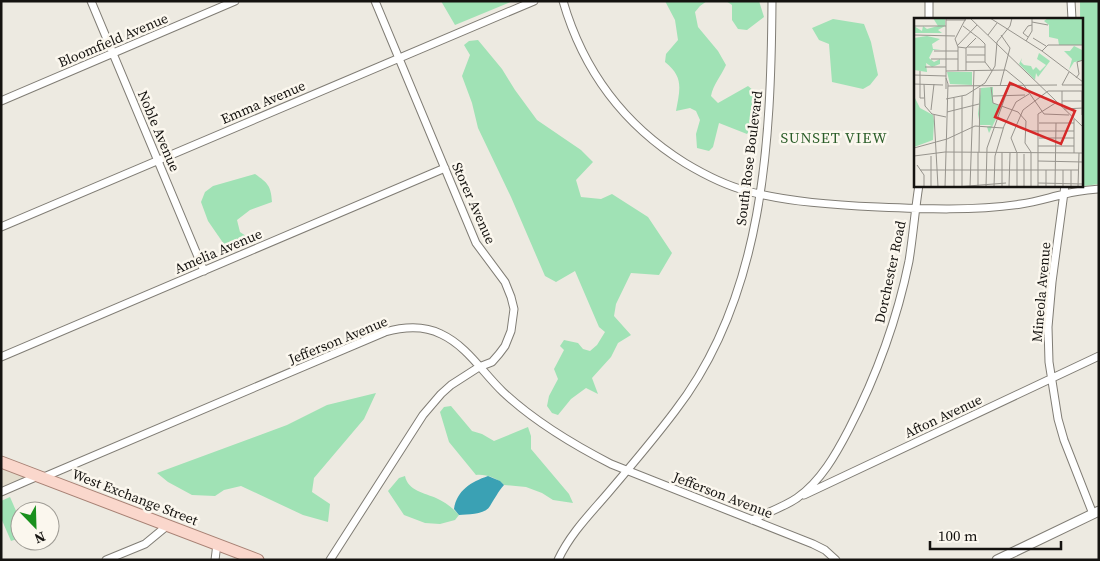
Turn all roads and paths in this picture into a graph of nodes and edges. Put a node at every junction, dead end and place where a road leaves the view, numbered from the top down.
1 (91, 1) edge
2 (235, 1) edge
3 (375, 1) edge
4 (534, 1) edge
5 (563, 1) edge
6 (772, 1) edge
7 (929, 1) edge
8 (1072, 1) edge
9 (930, 18) edge
10 (1072, 18) edge
11 (113, 53) junction
12 (399, 58) junction
13 (1, 101) edge
14 (157, 160) junction
15 (445, 168) junction
16 (919, 186) edge
17 (1065, 186) edge
18 (1099, 189) edge
19 (760, 194) junction
20 (1065, 194) junction
21 (916, 208) junction
22 (1, 227) edge
23 (204, 270) junction
24 (1099, 356) edge
25 (1, 357) edge
26 (479, 367) junction
27 (1051, 380) junction
28 (1, 462) edge
29 (627, 470) junction
30 (41, 477) junction
31 (1, 492) edge
32 (796, 498) junction
33 (1096, 512) edge
34 (752, 520) junction
35 (168, 525) junction
36 (217, 544) junction
37 (106, 560) edge
38 (214, 560) edge
39 (258, 560) edge
40 (330, 560) edge
41 (558, 560) edge
42 (836, 560) edge
43 (997, 560) edge

1 - 11 street, Noble Avenue
2 - 11 street, Bloomfield Avenue
3 - 12 street, Storer Avenue
4 - 12 street, Emma Avenue
5 - 19 street
6 - 19 street, South Rose Boulevard
7 - 9 street
8 - 10 street
11 - 13 street, Bloomfield Avenue
11 - 14 street, Noble Avenue
12 - 14 street, Emma Avenue
12 - 15 street, Storer Avenue
14 - 22 street, Emma Avenue
14 - 23 street, Noble Avenue
15 - 23 street, Amelia Avenue
15 - 26 street, Storer Avenue
16 - 21 street, Dorchester Road
17 - 20 street, Mineola Avenue
18 - 20 street
19 - 21 street
19 - 29 street, South Rose Boulevard
20 - 21 street
20 - 27 street, Mineola Avenue
21 - 32 street, Dorchester Road
23 - 25 street, Amelia Avenue
24 - 27 street, Afton Avenue
26 - 29 street, Jefferson Avenue
26 - 30 street, Jefferson Avenue
26 - 40 street, Storer Avenue
27 - 32 street, Afton Avenue
27 - 33 street, Mineola Avenue
28 - 30 main road, West Exchange Street
29 - 34 street, Jefferson Avenue
29 - 41 street, South Rose Boulevard
30 - 31 street, Jefferson Avenue
30 - 35 main road, West Exchange Street
32 - 34 street, Dorchester Road
33 - 43 street
34 - 42 street, Jefferson Avenue
35 - 36 main road, West Exchange Street
35 - 37 street
36 - 38 street
36 - 39 main road, West Exchange Street

